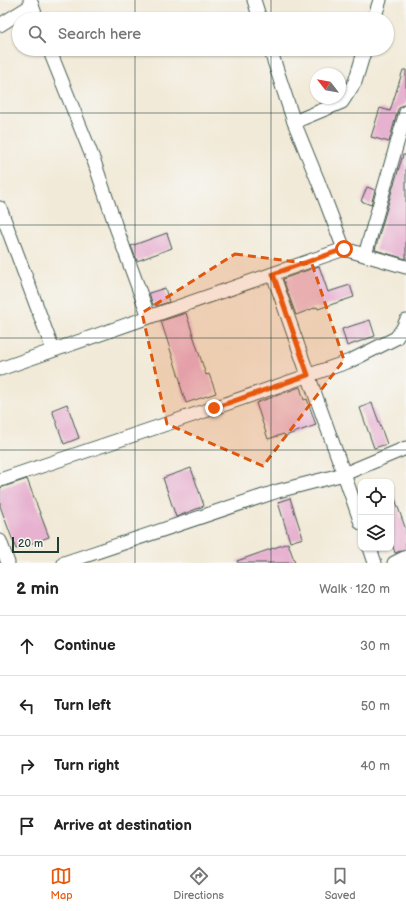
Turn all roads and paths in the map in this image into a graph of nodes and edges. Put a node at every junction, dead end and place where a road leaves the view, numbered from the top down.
1 (254, 0) edge
2 (380, 0) edge
3 (31, 3) edge
4 (18, 12) edge
5 (258, 12) edge
6 (376, 12) edge
7 (12, 16) edge
8 (0, 25) edge
9 (53, 56) edge
10 (272, 56) edge
11 (363, 56) edge
12 (406, 112) edge
13 (294, 122) junction
14 (0, 208) edge
15 (344, 249) junction
16 (365, 255) junction
17 (406, 267) edge
18 (273, 274) junction
19 (149, 317) junction
20 (406, 320) edge
21 (53, 350) junction
22 (0, 369) edge
23 (308, 375) junction
24 (406, 448) edge
25 (344, 474) junction
26 (0, 480) edge
27 (358, 515) edge
28 (0, 541) edge
29 (371, 551) edge
30 (406, 557) edge
31 (8, 563) edge
32 (64, 563) edge
33 (375, 563) edge
34 (394, 563) edge

1 - 5 street
2 - 6 street
3 - 4 street
7 - 8 street
9 - 19 street
10 - 13 street
11 - 13 street
12 - 16 street
13 - 15 street
14 - 21 street
15 - 16 street
15 - 18 street
16 - 17 street
18 - 19 street
18 - 23 street
19 - 21 street
20 - 23 street
21 - 22 street
23 - 25 street
23 - 26 street
24 - 25 street
25 - 27 street
25 - 32 street
28 - 31 street
29 - 33 street
30 - 34 street

